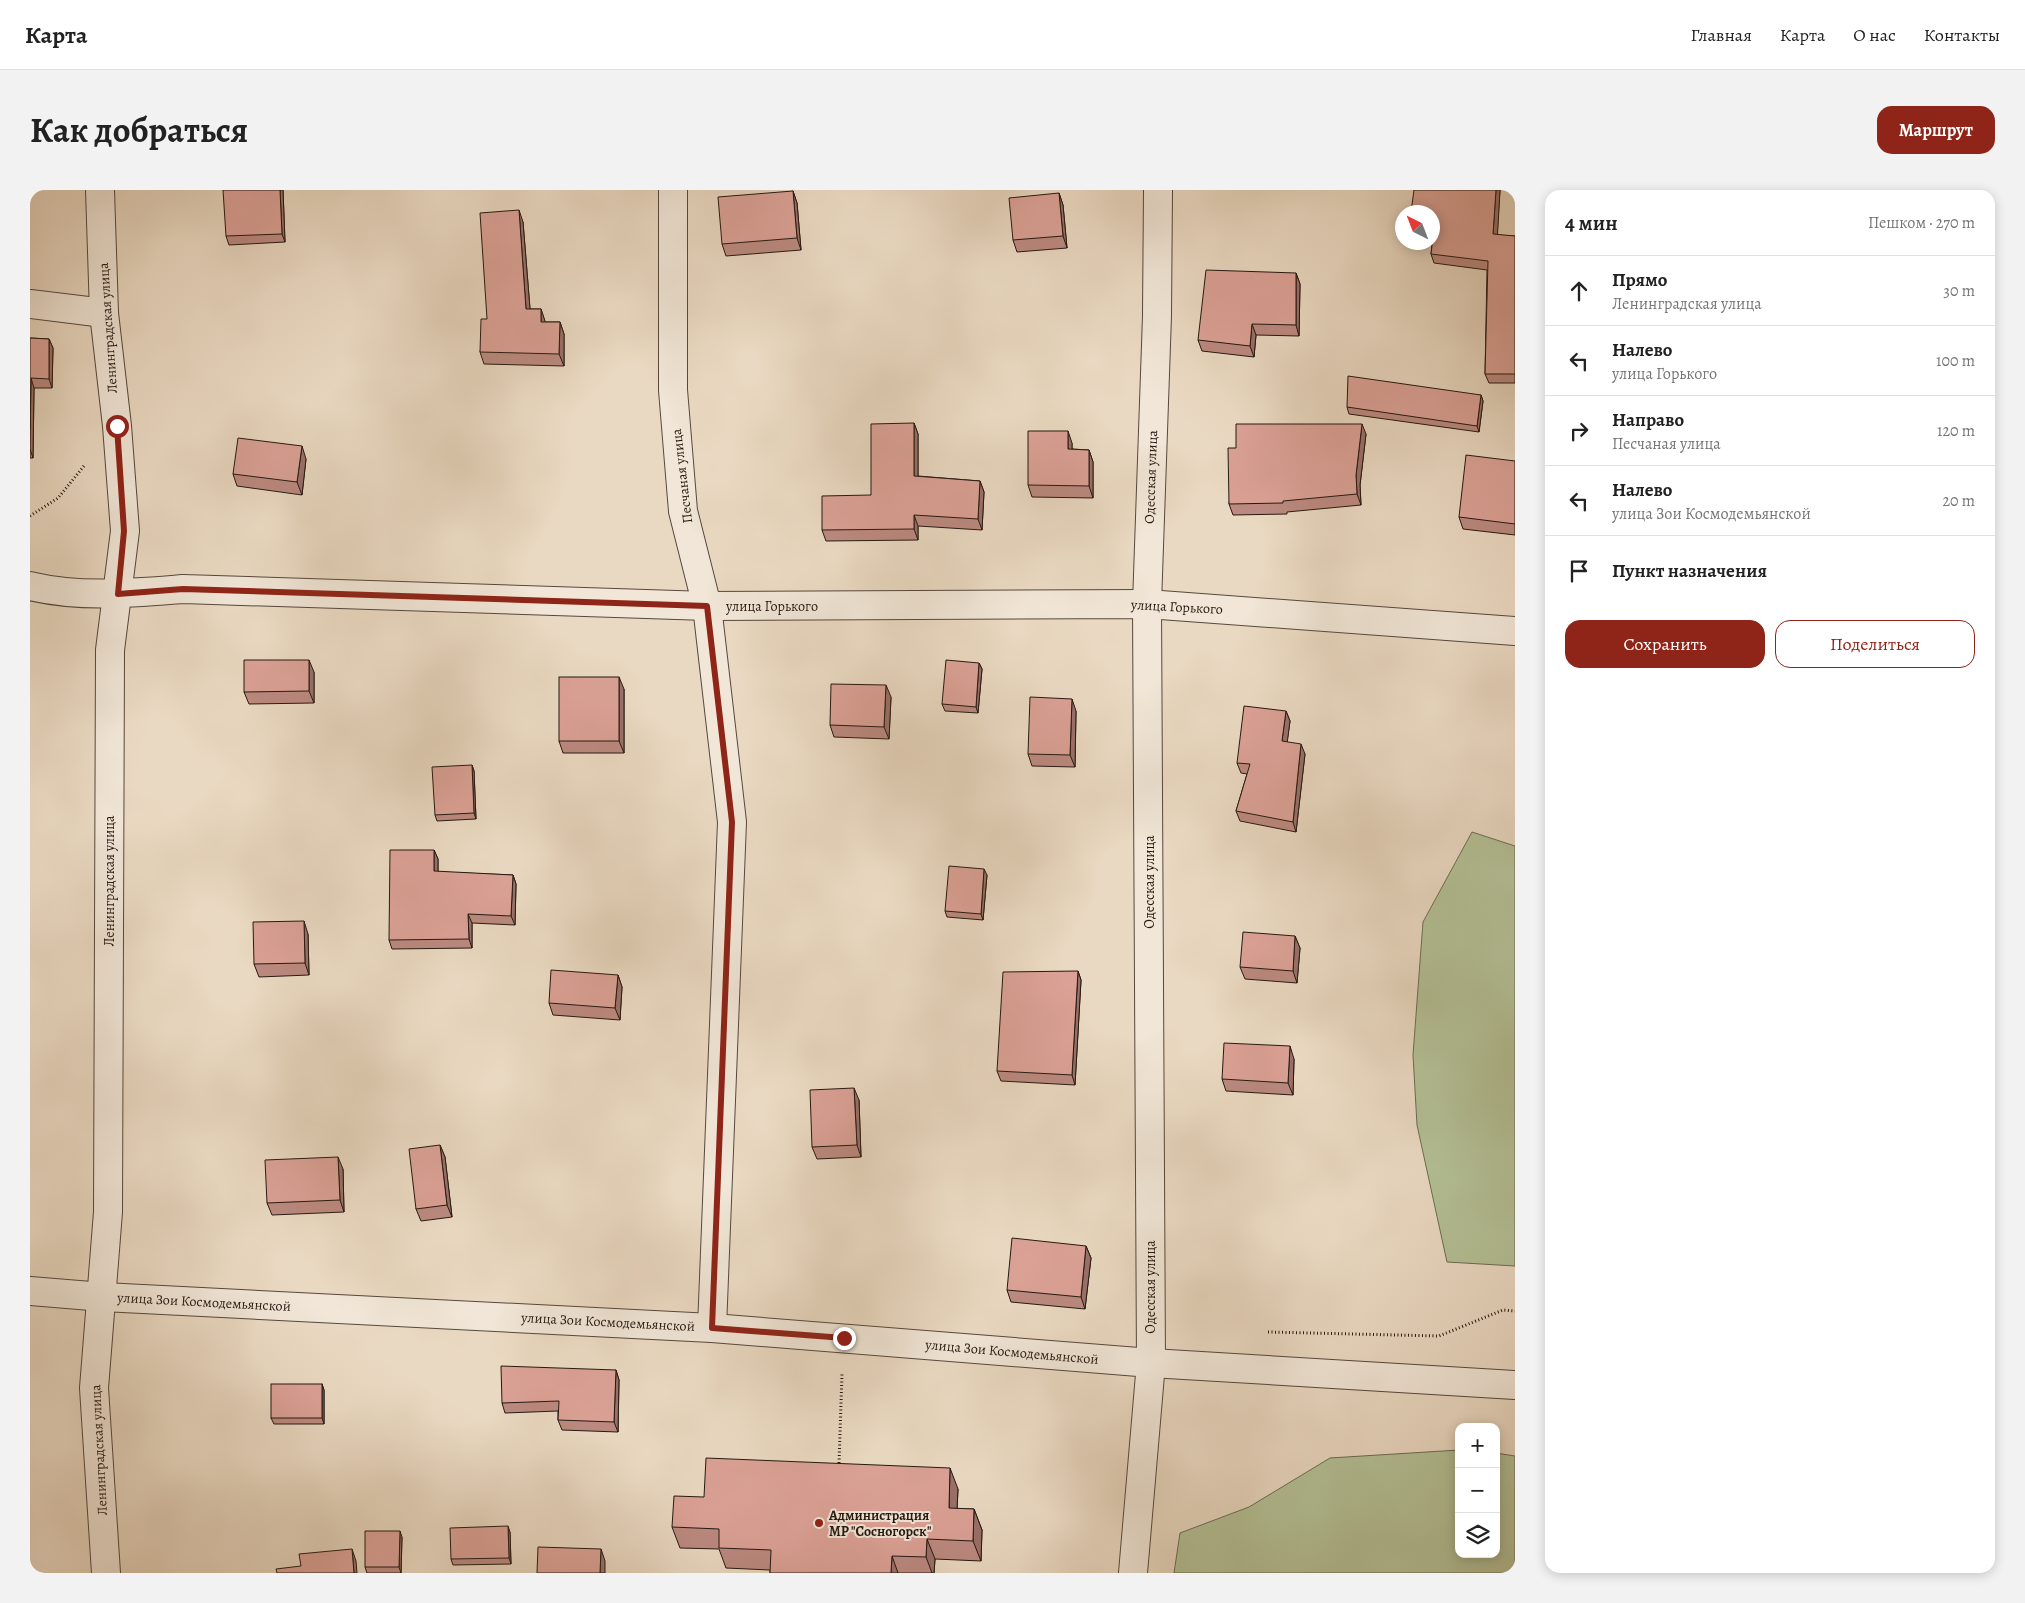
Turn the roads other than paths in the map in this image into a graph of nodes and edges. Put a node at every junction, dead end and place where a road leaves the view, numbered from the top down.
1 (100, 190) edge
2 (673, 190) edge
3 (1158, 190) edge
4 (30, 304) edge
5 (104, 313) junction
6 (30, 586) edge
7 (118, 594) junction
8 (1147, 604) junction
9 (707, 606) junction
10 (1515, 631) edge
11 (30, 1291) edge
12 (102, 1297) junction
13 (712, 1328) junction
14 (1151, 1363) junction
15 (1515, 1385) edge
16 (106, 1573) edge
17 (1133, 1573) edge

1 - 5 street, Ленинградская улица
2 - 9 street, Песчаная улица
3 - 8 street, Одесская улица
4 - 5 street
5 - 7 street, Ленинградская улица
6 - 7 street, улица Горького
7 - 9 street, улица Горького
7 - 12 street, Ленинградская улица
8 - 9 street, улица Горького
8 - 10 street, улица Горького
8 - 14 street, Одесская улица
9 - 13 street, Песчаная улица
11 - 12 street, улица Зои Космодемьянской
12 - 13 street, улица Зои Космодемьянской
12 - 16 street, Ленинградская улица
13 - 14 street, улица Зои Космодемьянской
14 - 15 street, улица Зои Космодемьянской
14 - 17 street, Одесская улица

